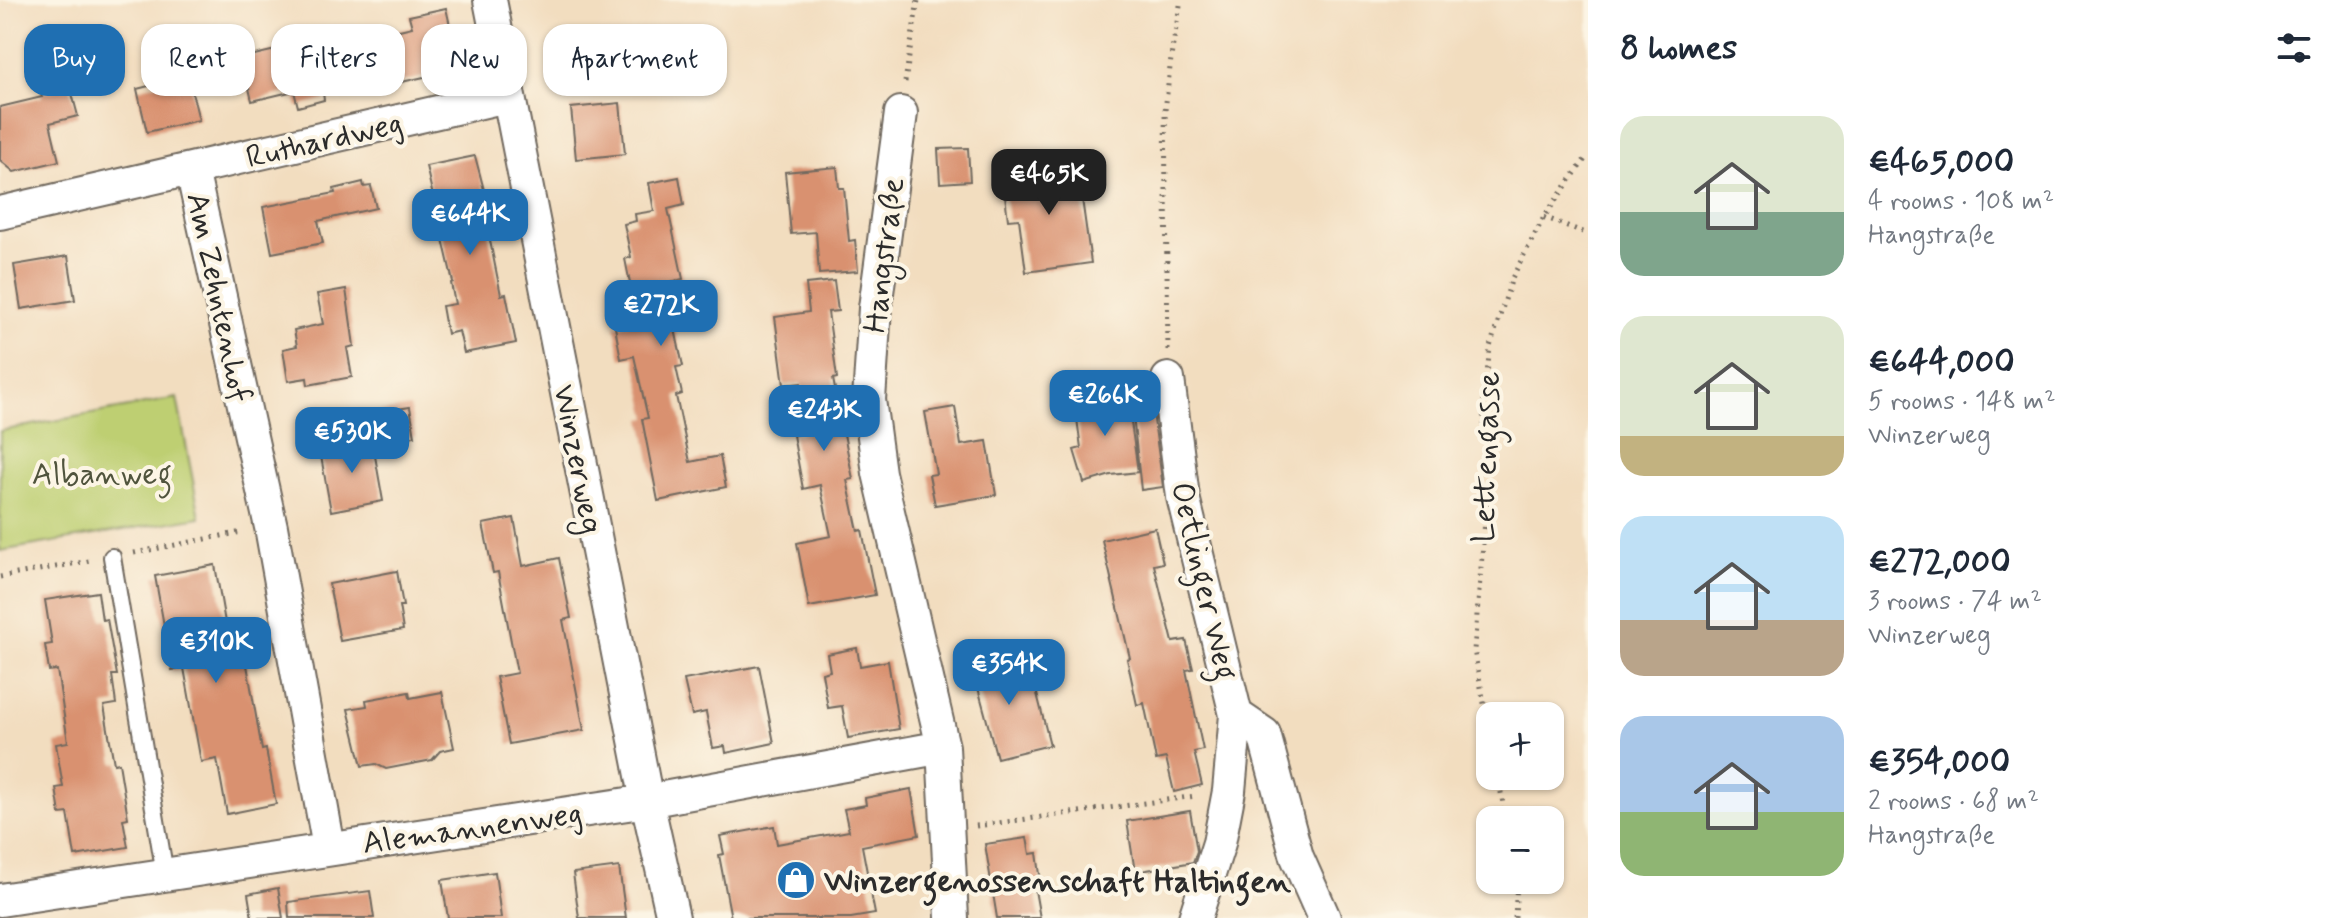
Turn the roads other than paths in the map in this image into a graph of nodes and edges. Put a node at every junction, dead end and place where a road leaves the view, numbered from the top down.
1 (490, 0) edge
2 (494, 24) edge
3 (507, 96) joint
4 (901, 113) road end
5 (192, 170) junction
6 (0, 213) edge
7 (1168, 379) road end
8 (112, 557) dead end
9 (1236, 715) junction
10 (943, 747) junction
11 (647, 801) junction
12 (329, 848) junction
13 (165, 874) junction
14 (0, 900) edge
15 (673, 918) edge
16 (952, 918) edge
17 (1195, 918) edge
18 (1324, 918) edge

1 - 2 street, Winzerweg
3 - 5 street, Ruthardweg
3 - 11 street, Winzerweg
4 - 10 street, Hangstraße
5 - 6 street, Ruthardweg
5 - 12 street, Am Zehntenhof
7 - 9 street, Oetlinger Weg
8 - 13 lane
9 - 17 street, Oetlinger Weg
9 - 18 street
10 - 11 street, Alemannenweg
10 - 16 street, Hangstraße
11 - 12 street, Alemannenweg
11 - 15 street, Winzerweg
12 - 13 street, Alemannenweg
13 - 14 street, Alemannenweg

